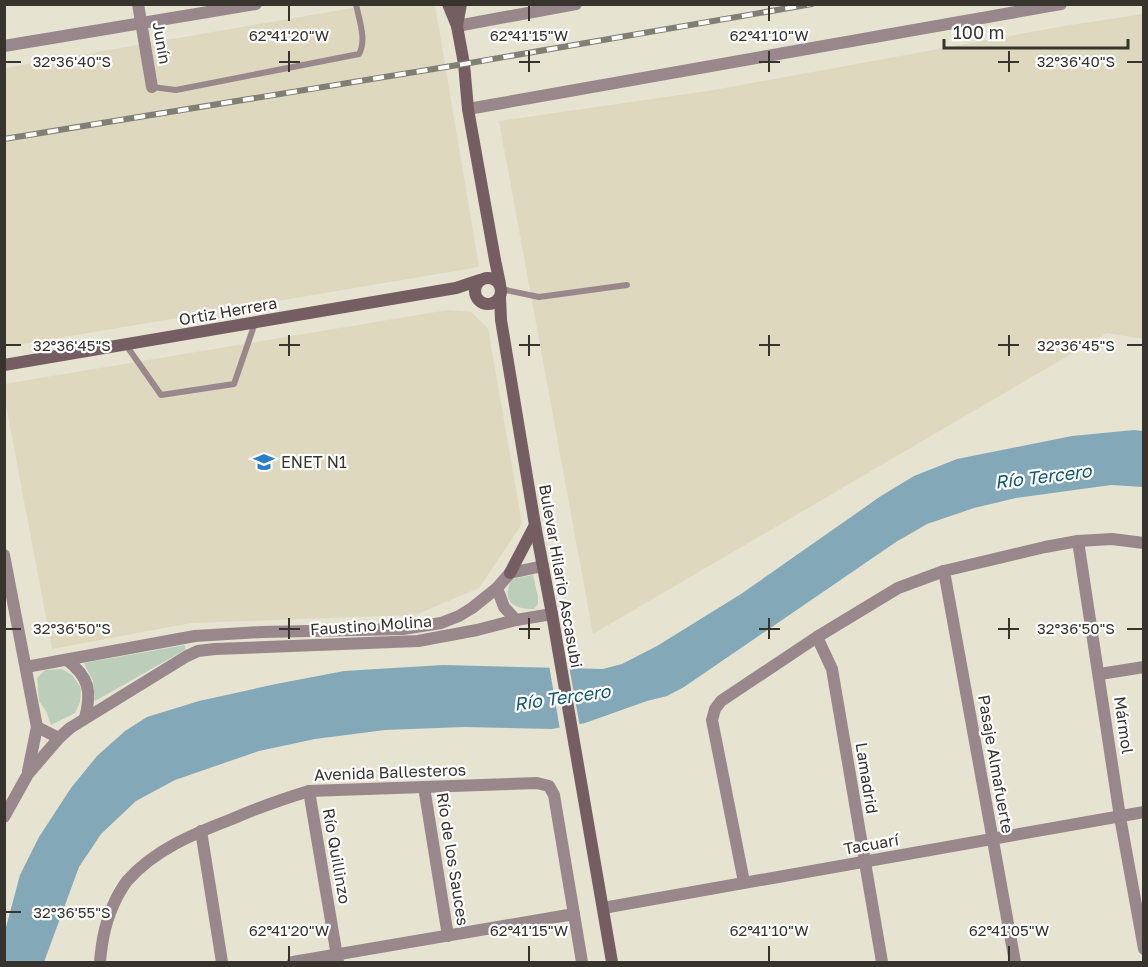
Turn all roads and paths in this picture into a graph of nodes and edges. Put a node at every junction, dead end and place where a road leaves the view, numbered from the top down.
1 (138, 4) edge
2 (256, 4) edge
3 (356, 4) edge
4 (448, 4) edge
5 (461, 4) edge
6 (576, 4) edge
7 (1061, 4) edge
8 (141, 23) junction
9 (456, 26) junction
10 (4, 46) edge
11 (153, 87) joint
12 (468, 109) junction
13 (495, 260) junction
14 (484, 279) junction
15 (627, 285) dead end
16 (456, 288) junction
17 (500, 290) junction
18 (476, 297) junction
19 (488, 304) junction
20 (501, 320) junction
21 (255, 323) junction
22 (126, 345) junction
23 (4, 365) edge
24 (535, 525) junction
25 (1078, 541) junction
26 (1143, 543) edge
27 (4, 555) edge
28 (543, 566) junction
29 (944, 571) junction
30 (510, 573) junction
31 (7, 583) edge
32 (497, 588) junction
33 (552, 614) junction
34 (516, 620) junction
35 (817, 636) junction
36 (67, 660) junction
37 (26, 667) junction
38 (1143, 667) edge
39 (1100, 674) junction
40 (85, 718) junction
41 (37, 727) junction
42 (59, 738) junction
43 (28, 774) junction
44 (424, 787) junction
45 (309, 791) junction
46 (9, 799) edge
47 (1143, 812) edge
48 (4, 817) edge
49 (1120, 817) junction
50 (201, 831) junction
51 (993, 839) junction
52 (864, 862) junction
53 (744, 882) junction
54 (603, 908) junction
55 (574, 914) junction
56 (448, 936) junction
57 (1143, 949) edge
58 (337, 959) edge
59 (100, 963) edge
60 (222, 963) edge
61 (293, 963) edge
62 (582, 963) edge
63 (612, 963) edge
64 (882, 963) edge
65 (1015, 963) edge

1 - 8 street, Junín
2 - 8 street
3 - 11 lane
4 - 9 main road
5 - 9 main road
6 - 9 street
7 - 12 street
8 - 10 street
8 - 11 street, Junín
9 - 12 main road
12 - 13 main road
13 - 14 main road
13 - 17 main road, Bulevar Hilario Ascasubi
14 - 16 main road, Ortiz Herrera
14 - 17 main road
14 - 18 main road
15 - 17 lane
16 - 18 main road
16 - 21 main road, Ortiz Herrera
17 - 19 main road
17 - 20 main road, Bulevar Hilario Ascasubi
18 - 19 main road
19 - 20 main road
20 - 24 main road, Bulevar Hilario Ascasubi
21 - 22 main road, Ortiz Herrera
21 - 22 lane
22 - 23 main road, Ortiz Herrera
24 - 28 main road, Bulevar Hilario Ascasubi
24 - 30 main road
25 - 26 street
25 - 29 street
25 - 39 street, Mármol
27 - 31 street
28 - 30 street
28 - 33 main road, Bulevar Hilario Ascasubi
29 - 35 street
29 - 51 street, Pasaje Almafuerte
30 - 32 street, Faustino Molina
31 - 37 street
32 - 34 street
32 - 36 street, Faustino Molina
33 - 34 street, Faustino Molina
33 - 54 main road, Bulevar Hilario Ascasubi
34 - 40 street, Faustino Molina
35 - 52 street, Lamadrid
35 - 53 street
36 - 37 street, Faustino Molina
36 - 40 street
37 - 41 street
38 - 39 street
39 - 49 street, Mármol
40 - 42 street, Faustino Molina
41 - 42 street
41 - 43 street
42 - 43 street, Faustino Molina
43 - 46 street
44 - 45 street, Avenida Ballesteros
44 - 55 street, Avenida Ballesteros
44 - 56 street, Río de los Sauces
45 - 50 street, Avenida Ballesteros
45 - 58 street, Río Quillinzo
46 - 48 street
47 - 49 street, Tacuarí
49 - 51 street, Tacuarí
49 - 57 street, Mármol
50 - 59 street, Avenida Ballesteros
50 - 60 street
51 - 52 street, Tacuarí
51 - 65 street, Pasaje Almafuerte
52 - 53 street, Tacuarí
52 - 64 street, Lamadrid
53 - 54 street, Tacuarí
54 - 63 main road, Bulevar Hilario Ascasubi
55 - 56 street
55 - 62 street
56 - 58 street
58 - 61 street

